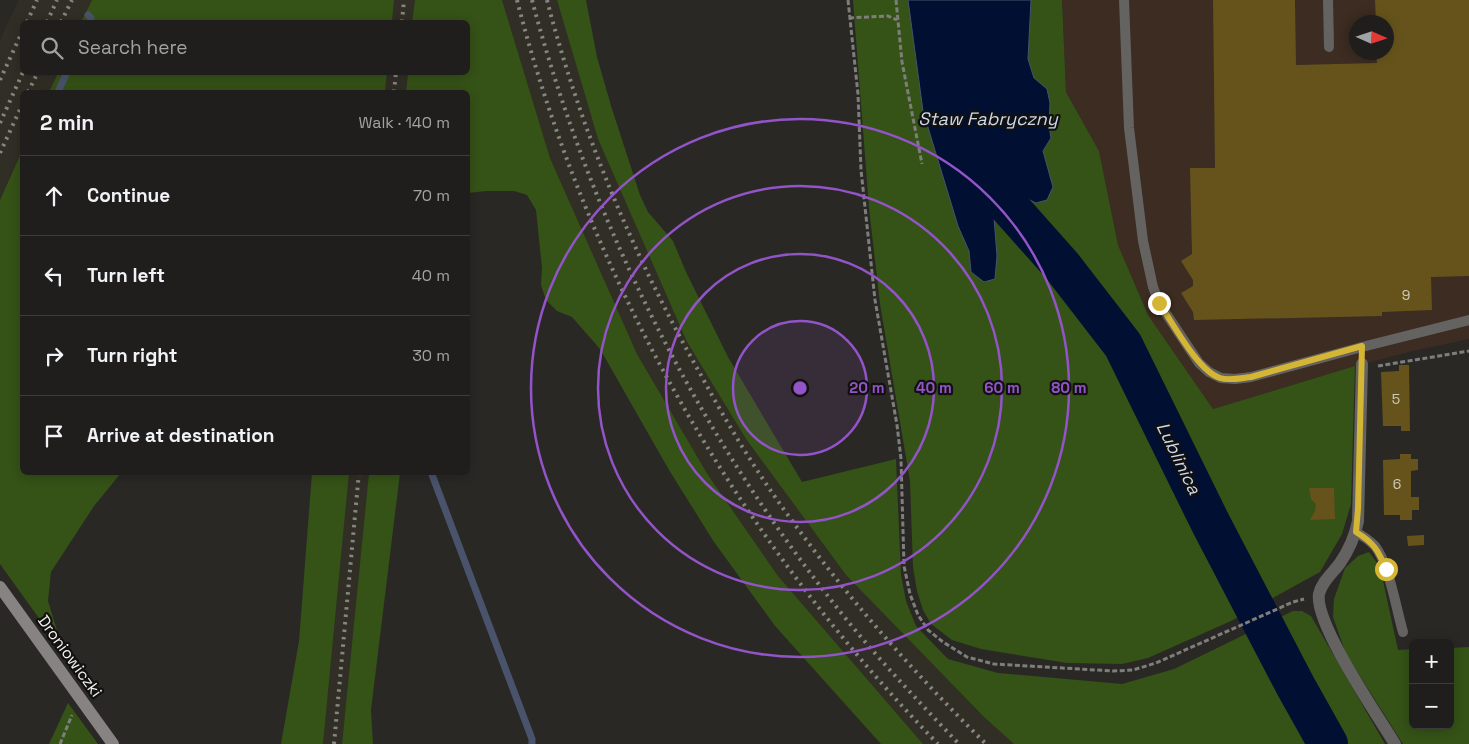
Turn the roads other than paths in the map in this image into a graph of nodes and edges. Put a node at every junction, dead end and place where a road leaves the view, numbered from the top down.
1 (1124, 0) edge
2 (1328, 0) edge
3 (1329, 47) dead end
4 (1469, 320) edge
5 (1362, 346) junction
6 (1362, 368) joint
7 (1356, 532) junction
8 (0, 587) edge
9 (1402, 632) dead end
10 (113, 744) edge
11 (1395, 744) edge

1 - 5 lane
2 - 3 lane
4 - 5 lane
5 - 6 lane
6 - 7 street
7 - 9 lane
7 - 11 street
8 - 10 street, Droniowiczki

